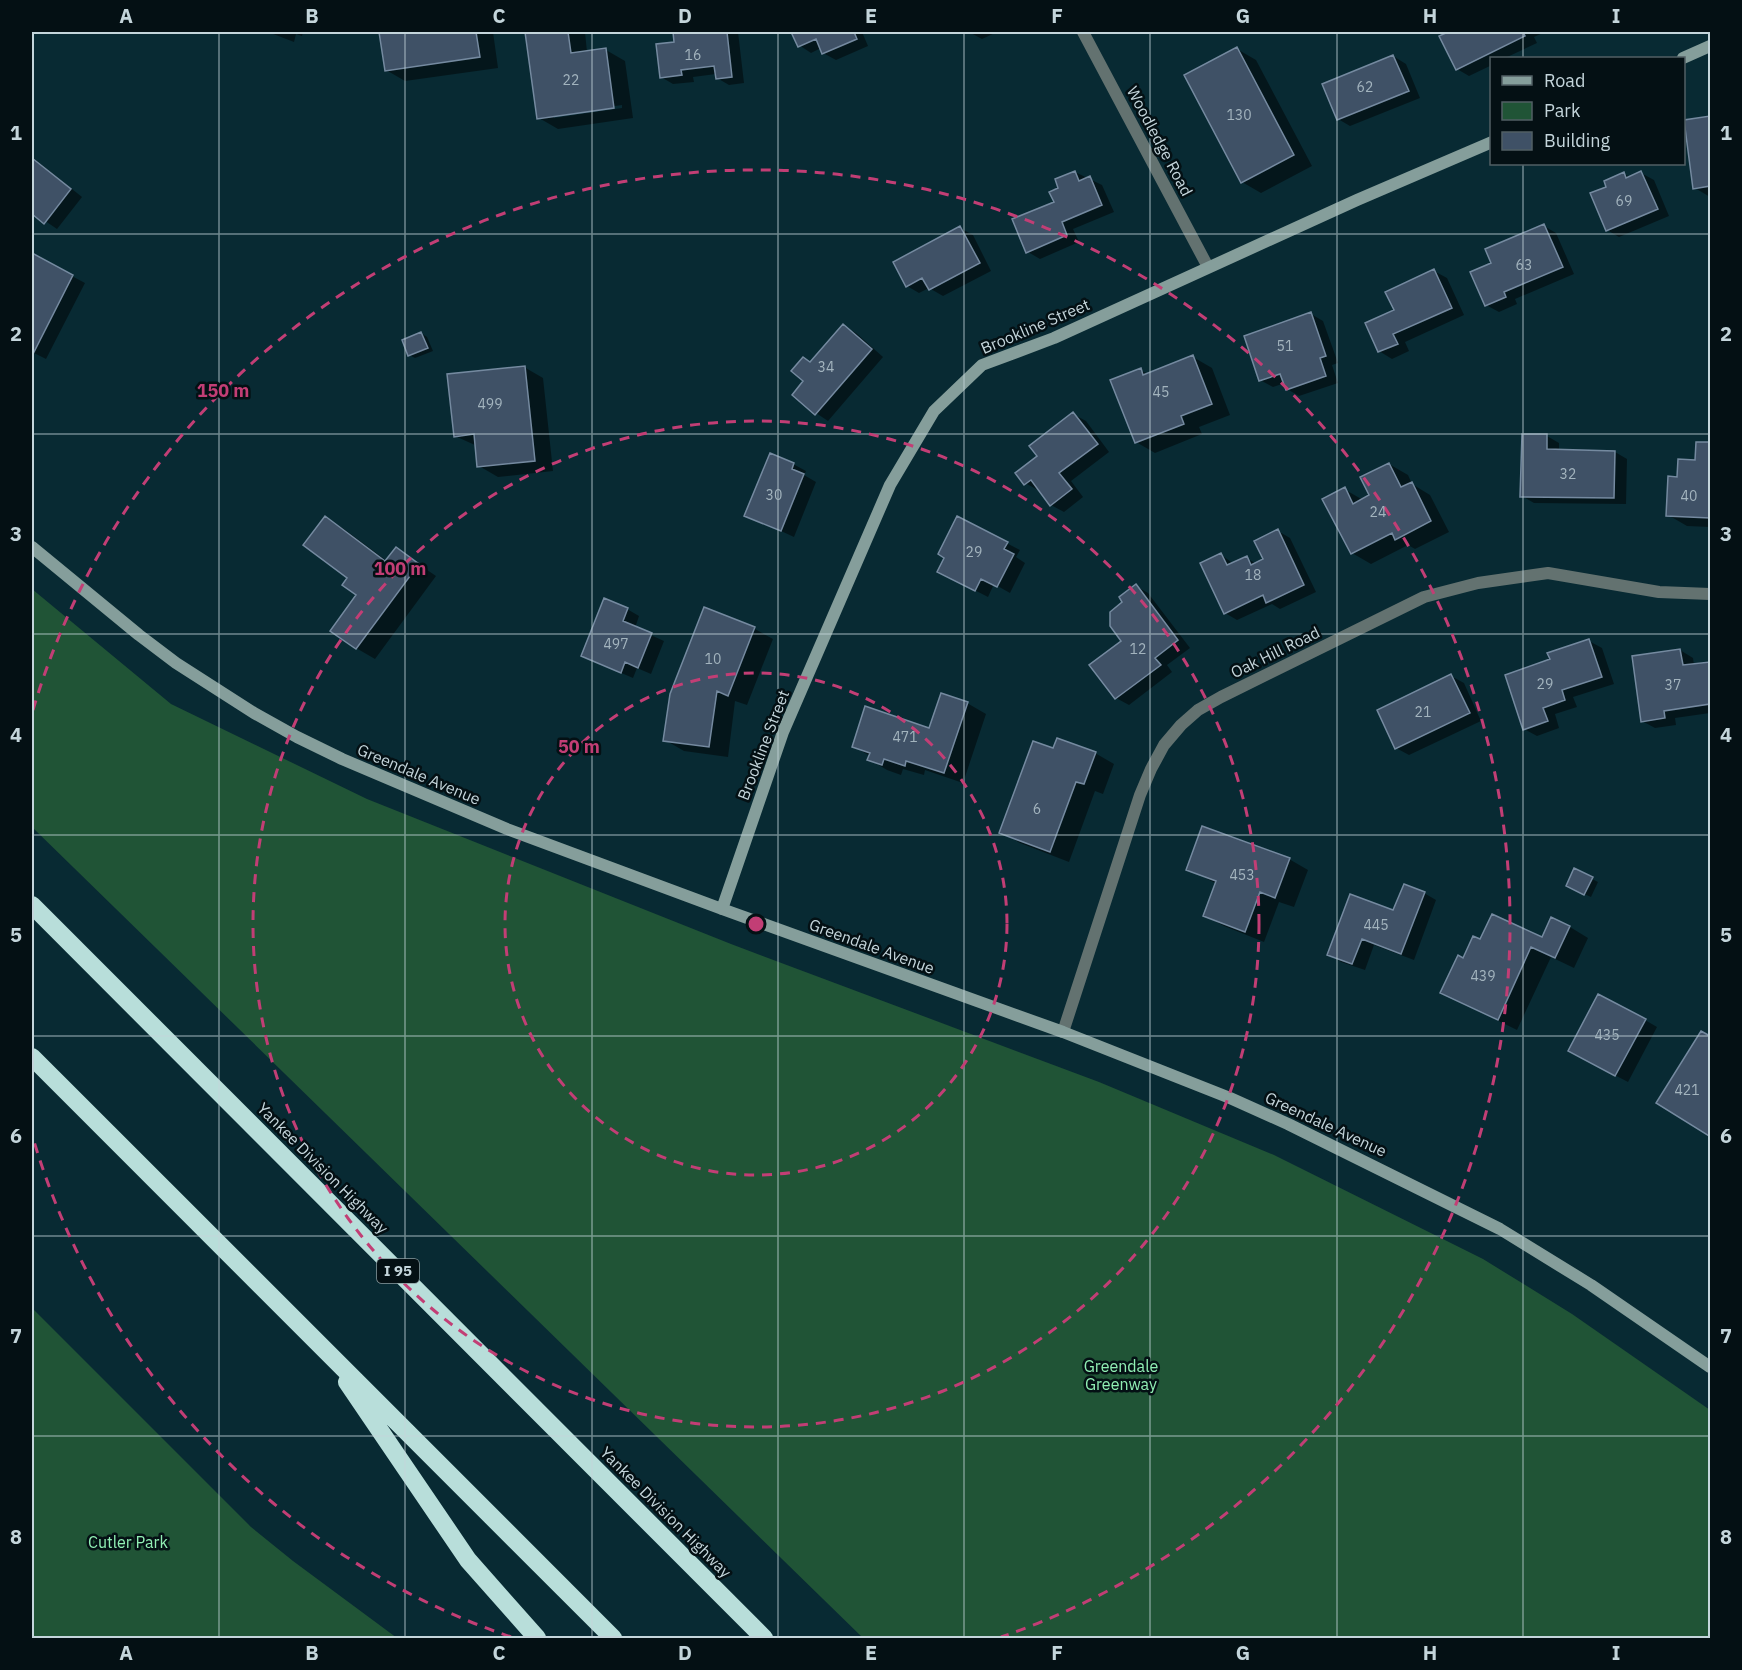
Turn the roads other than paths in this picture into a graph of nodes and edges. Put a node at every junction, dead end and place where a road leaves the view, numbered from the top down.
1 (1083, 32) edge
2 (1710, 46) edge
3 (1685, 57) edge
4 (1490, 142) edge
5 (1208, 267) junction
6 (32, 547) edge
7 (1710, 594) edge
8 (32, 905) edge
9 (722, 909) junction
10 (1063, 1032) junction
11 (32, 1057) edge
12 (322, 1346) junction
13 (1710, 1367) edge
14 (537, 1638) edge
15 (613, 1638) edge
16 (764, 1638) edge

1 - 5 street, Woodledge Road
2 - 3 main road
4 - 5 main road, Brookline Street
5 - 9 main road, Brookline Street
6 - 9 main road, Greendale Avenue
7 - 10 street, Oak Hill Road
8 - 16 highway, Yankee Division Highway / I 95
9 - 10 main road, Greendale Avenue
10 - 13 main road, Greendale Avenue
11 - 12 highway
12 - 14 highway
12 - 15 highway

